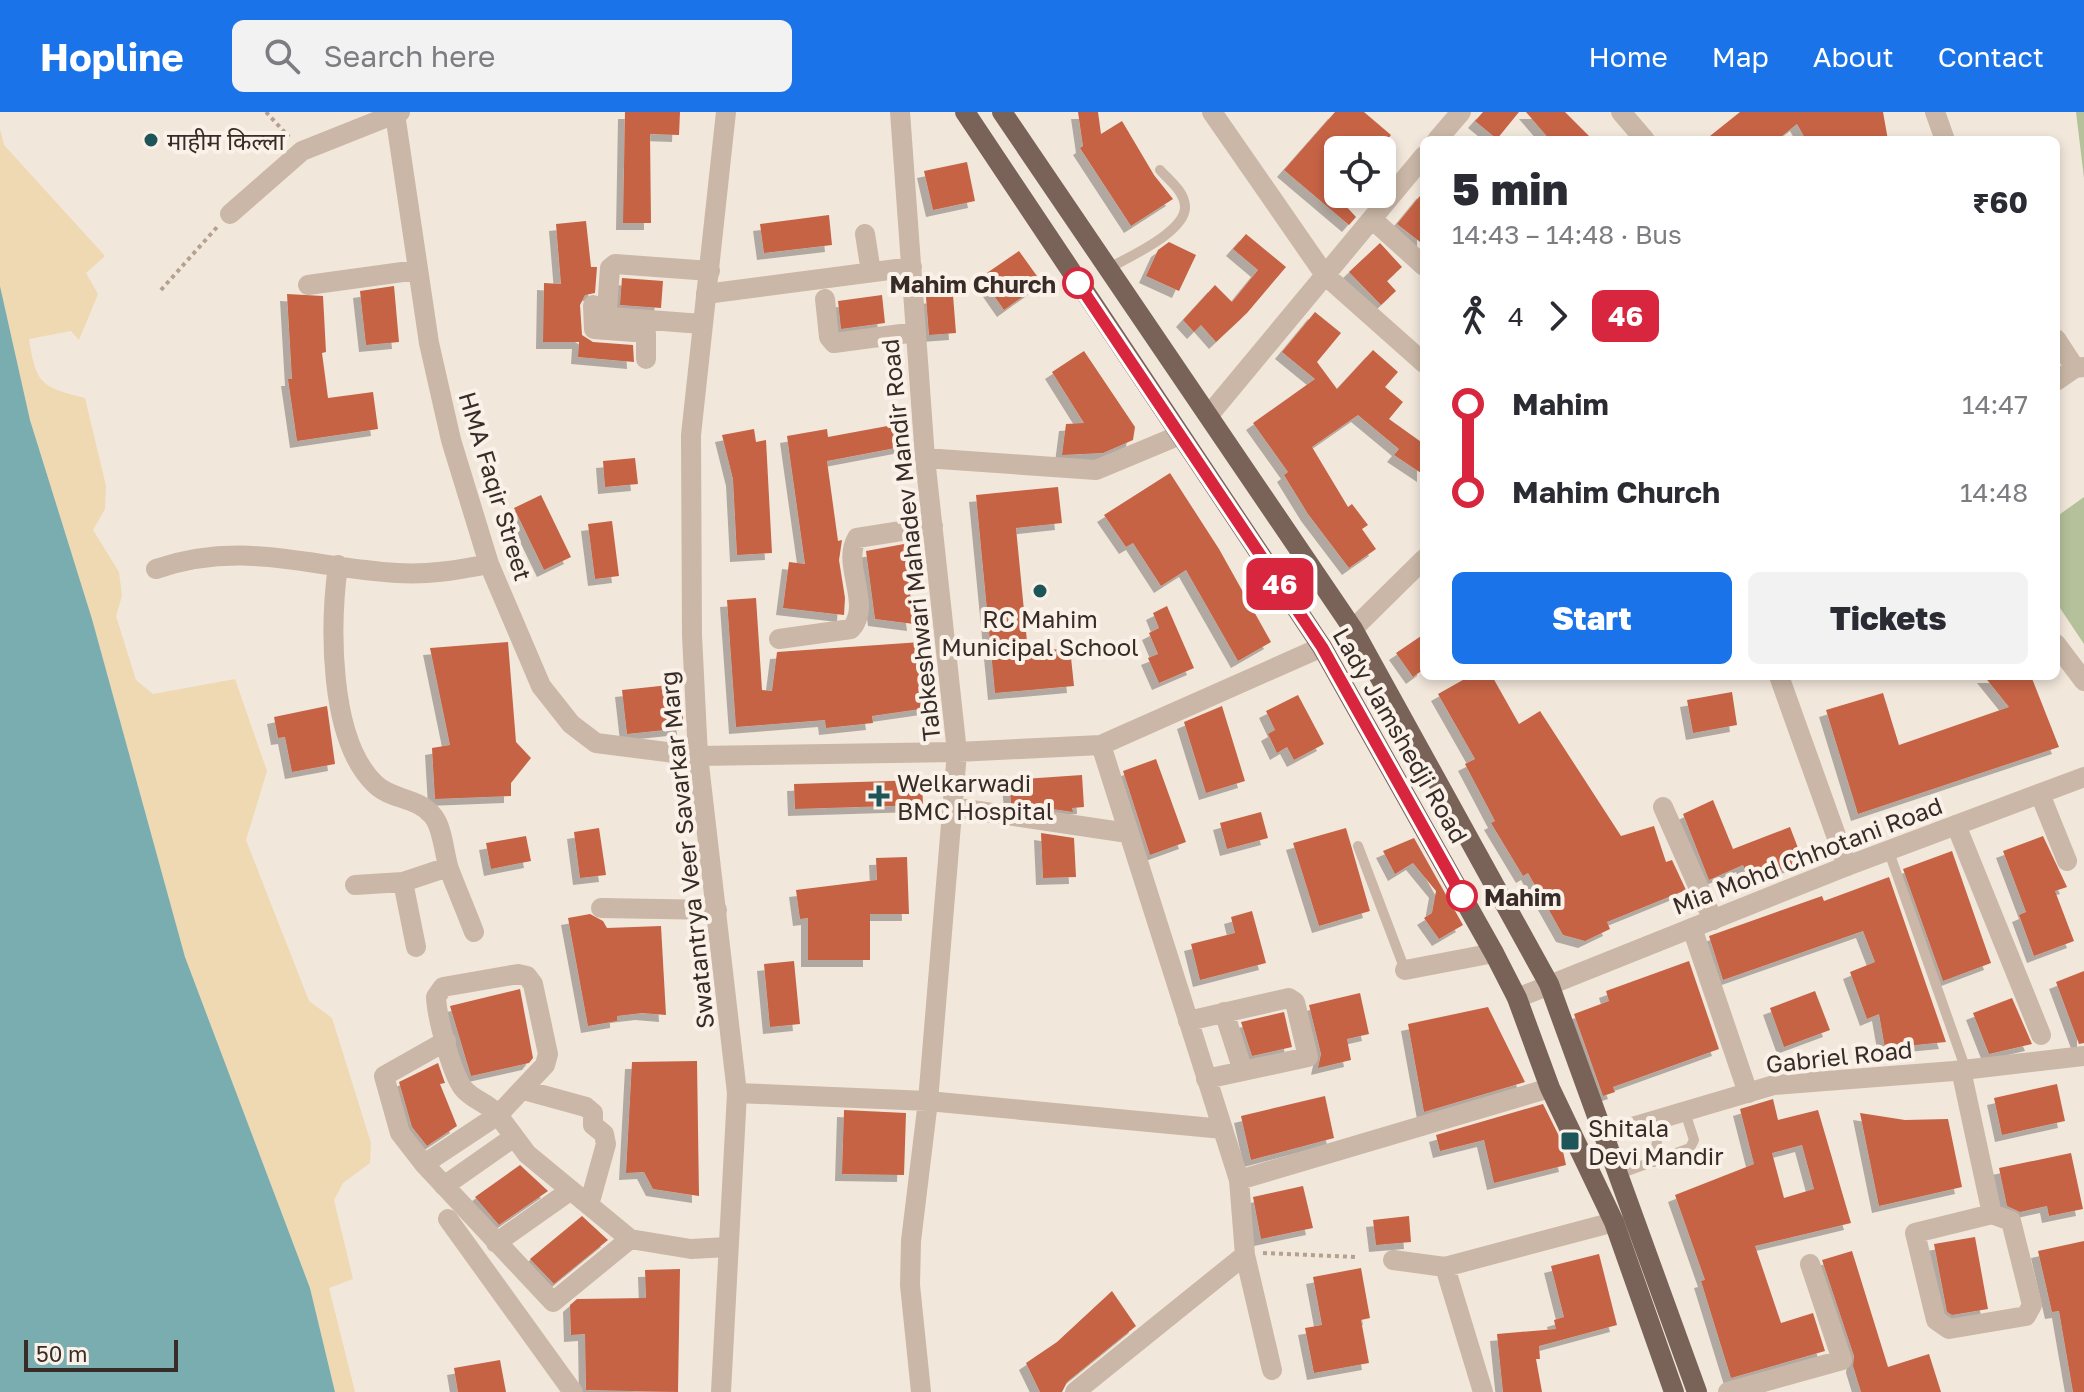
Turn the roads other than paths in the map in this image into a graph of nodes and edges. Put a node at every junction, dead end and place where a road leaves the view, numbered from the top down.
1 (726, 112) edge
2 (900, 112) edge
3 (965, 112) edge
4 (1002, 112) edge
5 (1212, 112) edge
6 (1461, 112) edge
7 (1621, 112) edge
8 (1935, 112) edge
9 (398, 113) edge
10 (1440, 136) edge
11 (1642, 136) edge
12 (1944, 136) edge
13 (1420, 161) edge
14 (1160, 170) dead end
15 (230, 214) road end
16 (1372, 219) junction
17 (865, 234) dead end
18 (1420, 262) edge
19 (912, 267) junction
20 (1109, 268) junction
21 (417, 270) junction
22 (710, 271) junction
23 (871, 272) junction
24 (1325, 275) junction
25 (308, 285) dead end
26 (706, 294) junction
27 (825, 299) dead end
28 (593, 305) dead end
29 (702, 330) junction
30 (916, 332) junction
31 (646, 333) junction
32 (2060, 344) edge
33 (646, 359) dead end
34 (1420, 359) edge
35 (2080, 367) edge
36 (2060, 379) edge
37 (1209, 415) junction
38 (1180, 435) junction
39 (925, 458) junction
40 (933, 526) junction
41 (1420, 563) edge
42 (489, 564) junction
43 (338, 565) junction
44 (156, 569) dead end
45 (1353, 629) junction
46 (779, 639) dead end
47 (1322, 647) junction
48 (2060, 649) edge
49 (1780, 680) edge
50 (2084, 681) edge
51 (1101, 745) junction
52 (957, 752) junction
53 (698, 756) junction
54 (2084, 777) edge
55 (2040, 794) junction
56 (952, 807) junction
57 (1663, 807) dead end
58 (1956, 825) junction
59 (1128, 833) junction
60 (1358, 846) dead end
61 (1889, 852) junction
62 (2067, 861) dead end
63 (1847, 866) junction
64 (448, 867) junction
65 (403, 882) junction
66 (355, 885) dead end
67 (601, 908) dead end
68 (717, 910) junction
69 (1713, 920) junction
70 (1692, 928) junction
71 (474, 932) dead end
72 (416, 947) dead end
73 (1494, 953) junction
74 (1405, 970) joint
75 (1549, 984) junction
76 (1517, 998) junction
77 (1224, 1012) junction
78 (1188, 1021) junction
79 (2041, 1035) dead end
80 (446, 1041) junction
81 (2083, 1062) edge
82 (1964, 1070) junction
83 (1243, 1071) junction
84 (1206, 1079) junction
85 (1550, 1088) junction
86 (524, 1090) junction
87 (737, 1093) junction
88 (1748, 1093) junction
89 (928, 1101) junction
90 (1685, 1112) junction
91 (498, 1115) junction
92 (1660, 1119) junction
93 (1223, 1129) junction
94 (1605, 1135) junction
95 (514, 1137) junction
96 (1654, 1162) junction
97 (424, 1164) junction
98 (1619, 1174) junction
99 (1239, 1180) junction
100 (444, 1186) junction
101 (571, 1190) junction
102 (589, 1205) junction
103 (1992, 1214) junction
104 (448, 1219) dead end
105 (1614, 1222) junction
106 (630, 1239) junction
107 (496, 1243) junction
108 (728, 1247) junction
109 (1245, 1255) junction
110 (1393, 1260) dead end
111 (1810, 1264) dead end
112 (1445, 1267) junction
113 (560, 1370) junction
114 (1272, 1370) dead end
115 (554, 1392) edge
116 (573, 1392) edge
117 (721, 1392) edge
118 (921, 1392) edge
119 (1075, 1392) edge
120 (1483, 1392) edge
121 (1674, 1392) edge
122 (1697, 1392) edge
123 (1728, 1392) edge

1 - 22 street, Swatantrya Veer Savarkar Marg
2 - 19 street, Tabkeshwari Mahadev Mandir Road
3 - 38 main road, Lady Jamshedji Road
4 - 20 main road, Lady Jamshedji Road
5 - 24 street
6 - 10 street
7 - 11 street
8 - 12 street
9 - 15 street
9 - 21 street, HMA Faqir Street
13 - 16 street
14 - 20 lane
16 - 18 street
16 - 24 street
17 - 23 street
19 - 23 street
19 - 30 street, Tabkeshwari Mahadev Mandir Road
20 - 37 main road, Lady Jamshedji Road
21 - 25 street
21 - 42 street, HMA Faqir Street
22 - 26 street, Swatantrya Veer Savarkar Marg
22 - 29 street
23 - 26 street
24 - 34 street
24 - 37 street
26 - 29 street, Swatantrya Veer Savarkar Marg
27 - 30 street
28 - 31 street
29 - 31 street
29 - 53 street, Swatantrya Veer Savarkar Marg
30 - 39 street, Tabkeshwari Mahadev Mandir Road
31 - 33 street
32 - 35 street
35 - 36 street
37 - 45 main road, Lady Jamshedji Road
38 - 39 street
38 - 47 main road, Lady Jamshedji Road
39 - 40 street, Tabkeshwari Mahadev Mandir Road
40 - 46 street
40 - 52 street, Tabkeshwari Mahadev Mandir Road
41 - 45 street
42 - 43 street
42 - 53 street, HMA Faqir Street
43 - 44 street
43 - 64 street
45 - 75 main road, Lady Jamshedji Road
47 - 51 street
47 - 73 main road, Lady Jamshedji Road
48 - 50 street
49 - 63 street
51 - 52 street, HMA Faqir Street
51 - 59 street
52 - 53 street, HMA Faqir Street
52 - 56 street, Tabkeshwari Mahadev Mandir Road
53 - 68 street, Swatantrya Veer Savarkar Marg
54 - 55 street, Mia Mohd Chhotani Road
55 - 58 street, Mia Mohd Chhotani Road
55 - 62 street
56 - 59 street
56 - 89 street, Tabkeshwari Mahadev Mandir Road
57 - 69 street
58 - 61 street, Mia Mohd Chhotani Road
58 - 79 street
59 - 78 street
60 - 74 lane
61 - 63 street, Mia Mohd Chhotani Road
61 - 82 lane
63 - 69 street, Mia Mohd Chhotani Road
64 - 65 street
64 - 71 street
65 - 66 street
65 - 72 street
67 - 68 street
68 - 87 street, Swatantrya Veer Savarkar Marg
69 - 70 street, Mia Mohd Chhotani Road
70 - 75 street, Mia Mohd Chhotani Road
70 - 88 street
73 - 74 street
73 - 76 main road, Lady Jamshedji Road
75 - 76 street, Mia Mohd Chhotani Road
75 - 94 main road, Lady Jamshedji Road
76 - 85 main road, Lady Jamshedji Road
77 - 78 street
77 - 83 street
77 - 83 street
78 - 84 street
80 - 86 street
80 - 91 street
80 - 97 street
81 - 82 street, Gabriel Road
82 - 88 street, Gabriel Road
82 - 103 street
83 - 84 street
84 - 93 street
85 - 99 street
85 - 105 main road, Lady Jamshedji Road
86 - 91 street
86 - 102 street
87 - 89 street
87 - 108 street, Swatantrya Veer Savarkar Marg
88 - 90 street, Gabriel Road
89 - 93 street
89 - 118 street, Tabkeshwari Mahadev Mandir Road
90 - 92 street, Gabriel Road
90 - 96 lane
91 - 95 street
91 - 97 street
92 - 94 street, Gabriel Road
92 - 96 lane
93 - 99 street
94 - 98 main road, Lady Jamshedji Road
95 - 100 street
95 - 101 street
96 - 98 lane
97 - 100 street
98 - 122 main road, Lady Jamshedji Road
99 - 109 street
100 - 107 street
101 - 102 street
101 - 107 street
102 - 106 street
103 - 103 street
104 - 113 street
105 - 112 street
105 - 121 main road, Lady Jamshedji Road
106 - 107 street
106 - 108 street
108 - 117 street, Swatantrya Veer Savarkar Marg
109 - 114 street
109 - 119 street
110 - 112 street
111 - 123 street
112 - 120 street
113 - 115 street
113 - 116 street

